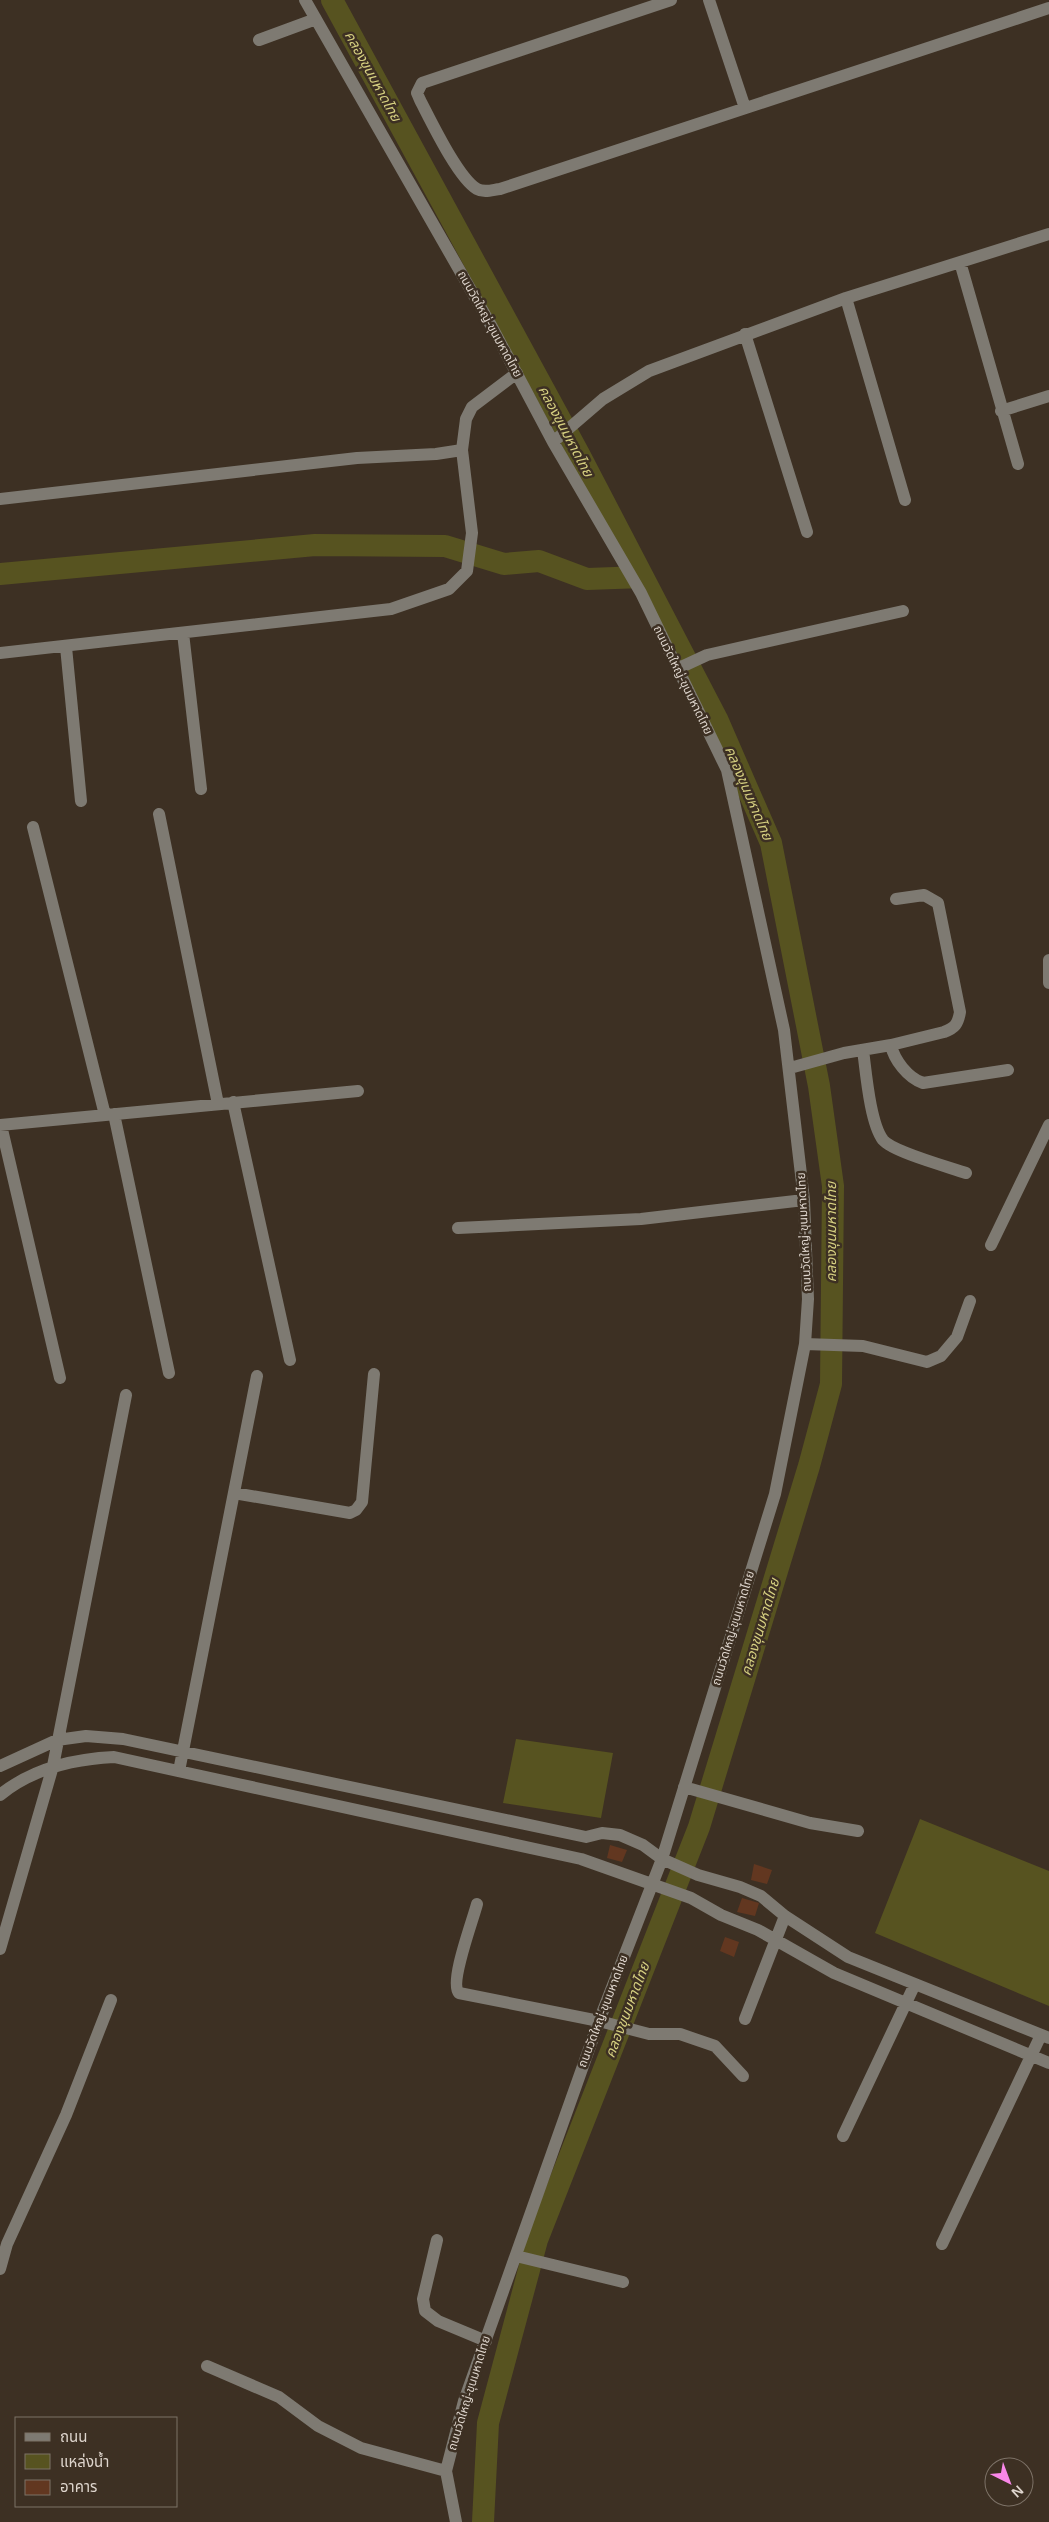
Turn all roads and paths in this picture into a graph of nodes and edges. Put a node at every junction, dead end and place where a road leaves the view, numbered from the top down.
1 (305, 0) edge
2 (670, 0) edge
3 (709, 0) edge
4 (1049, 8) edge
5 (316, 19) junction
6 (259, 40) dead end
7 (745, 108) junction
8 (1049, 234) edge
9 (960, 262) junction
10 (846, 298) junction
11 (746, 334) junction
12 (517, 373) junction
13 (1049, 396) edge
14 (1001, 411) junction
15 (553, 442) junction
16 (462, 450) junction
17 (1018, 464) dead end
18 (0, 500) edge
19 (904, 500) dead end
20 (807, 532) dead end
21 (903, 611) dead end
22 (183, 633) junction
23 (66, 647) junction
24 (0, 653) edge
25 (682, 666) junction
26 (201, 789) dead end
27 (81, 800) dead end
28 (159, 814) dead end
29 (33, 827) dead end
30 (896, 899) dead end
31 (1049, 960) edge
32 (1049, 983) edge
33 (891, 1045) junction
34 (863, 1050) junction
35 (790, 1068) junction
36 (1008, 1070) dead end
37 (358, 1090) dead end
38 (233, 1102) junction
39 (218, 1104) junction
40 (110, 1114) junction
41 (0, 1125) edge
42 (1049, 1126) edge
43 (966, 1173) dead end
44 (804, 1200) junction
45 (458, 1228) dead end
46 (991, 1245) dead end
47 (970, 1301) dead end
48 (805, 1344) junction
49 (290, 1360) dead end
50 (169, 1373) dead end
51 (374, 1374) dead end
52 (258, 1376) dead end
53 (60, 1378) dead end
54 (126, 1395) dead end
55 (234, 1493) junction
56 (57, 1740) junction
57 (183, 1752) junction
58 (0, 1766) edge
59 (53, 1766) junction
60 (179, 1771) junction
61 (684, 1787) junction
62 (0, 1795) edge
63 (858, 1831) dead end
64 (586, 1837) junction
65 (581, 1859) junction
66 (662, 1859) junction
67 (652, 1883) junction
68 (477, 1904) dead end
69 (785, 1916) junction
70 (776, 1940) junction
71 (0, 1949) edge
72 (915, 1984) junction
73 (111, 2000) dead end
74 (906, 2004) junction
75 (745, 2018) dead end
76 (598, 2020) junction
77 (1045, 2036) edge
78 (1030, 2056) junction
79 (1049, 2064) edge
80 (743, 2076) dead end
81 (843, 2136) dead end
82 (437, 2240) dead end
83 (942, 2244) dead end
84 (520, 2257) junction
85 (0, 2270) edge
86 (622, 2282) dead end
87 (486, 2341) junction
88 (207, 2366) dead end
89 (446, 2470) junction
90 (456, 2522) edge

1 - 5 street, ถนนวัดใหญ่-ขุนมหาดไทย
2 - 7 street
3 - 7 street
4 - 7 street
5 - 6 street
5 - 12 street, ถนนวัดใหญ่-ขุนมหาดไทย
8 - 9 street
9 - 10 street
9 - 14 street
10 - 11 street
10 - 19 street
11 - 15 street
11 - 20 street
12 - 15 street, ถนนวัดใหญ่-ขุนมหาดไทย
12 - 16 street
13 - 14 street
14 - 17 street
15 - 25 street, ถนนวัดใหญ่-ขุนมหาดไทย
16 - 18 street
16 - 22 street
21 - 25 street
22 - 23 street
22 - 26 street
23 - 24 street
23 - 27 street
25 - 35 street, ถนนวัดใหญ่-ขุนมหาดไทย
28 - 39 street
29 - 40 street
30 - 33 street
31 - 32 street
33 - 34 street
33 - 36 street
34 - 35 street
34 - 43 street
35 - 44 street, ถนนวัดใหญ่-ขุนมหาดไทย
37 - 38 street
38 - 39 street
38 - 49 street
39 - 40 street
40 - 41 street
40 - 50 street
41 - 53 street
42 - 46 street
44 - 45 street
44 - 48 street, ถนนวัดใหญ่-ขุนมหาดไทย
47 - 48 street
48 - 61 street, ถนนวัดใหญ่-ขุนมหาดไทย
51 - 55 street
52 - 55 street
54 - 56 street
55 - 57 street
56 - 57 street
56 - 58 street
56 - 59 street
57 - 60 street
57 - 64 street
59 - 60 street
59 - 62 street
59 - 71 street
60 - 65 street
61 - 63 street
61 - 66 street, ถนนวัดใหญ่-ขุนมหาดไทย
64 - 65 street
64 - 66 street
65 - 67 street
66 - 67 street, ถนนวัดใหญ่-ขุนมหาดไทย
66 - 69 street
67 - 70 street
67 - 76 street, ถนนวัดใหญ่-ขุนมหาดไทย
68 - 76 street
69 - 70 street
69 - 72 street
70 - 74 street
70 - 75 street
72 - 74 street
72 - 77 street
73 - 85 street
74 - 78 street
74 - 81 street
76 - 80 street
76 - 84 street, ถนนวัดใหญ่-ขุนมหาดไทย
77 - 78 street
78 - 79 street
78 - 83 street
82 - 87 street
84 - 86 street
84 - 87 street, ถนนวัดใหญ่-ขุนมหาดไทย
87 - 89 street, ถนนวัดใหญ่-ขุนมหาดไทย
88 - 89 street
89 - 90 street, ถนนวัดใหญ่-ขุนมหาดไทย

